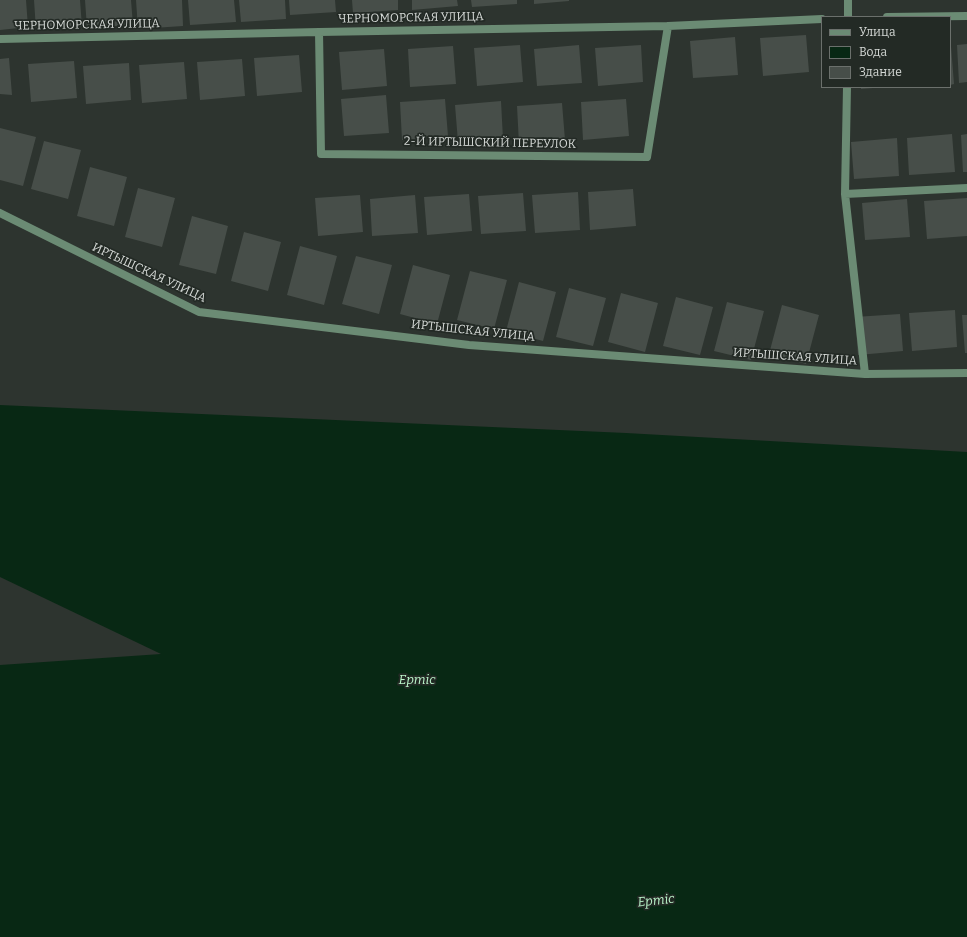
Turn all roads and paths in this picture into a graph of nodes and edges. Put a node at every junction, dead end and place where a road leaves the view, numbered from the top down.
1 (848, 0) edge
2 (848, 16) edge
3 (951, 16) edge
4 (967, 16) edge
5 (821, 18) edge
6 (668, 26) junction
7 (319, 32) junction
8 (0, 39) edge
9 (847, 88) edge
10 (967, 188) edge
11 (845, 194) junction
12 (0, 213) edge
13 (967, 373) edge
14 (865, 374) junction

1 - 2 street
3 - 4 street
5 - 6 street, ЧЕРНОМОРСКАЯ УЛИЦА
6 - 7 street, ЧЕРНОМОРСКАЯ УЛИЦА
6 - 7 street, 2-Й ИРТЫШСКИЙ ПЕРЕУЛОК
7 - 8 street, ЧЕРНОМОРСКАЯ УЛИЦА
9 - 11 street
10 - 11 street
11 - 14 street
12 - 14 street, ИРТЫШСКАЯ УЛИЦА
13 - 14 street, ИРТЫШСКАЯ УЛИЦА

